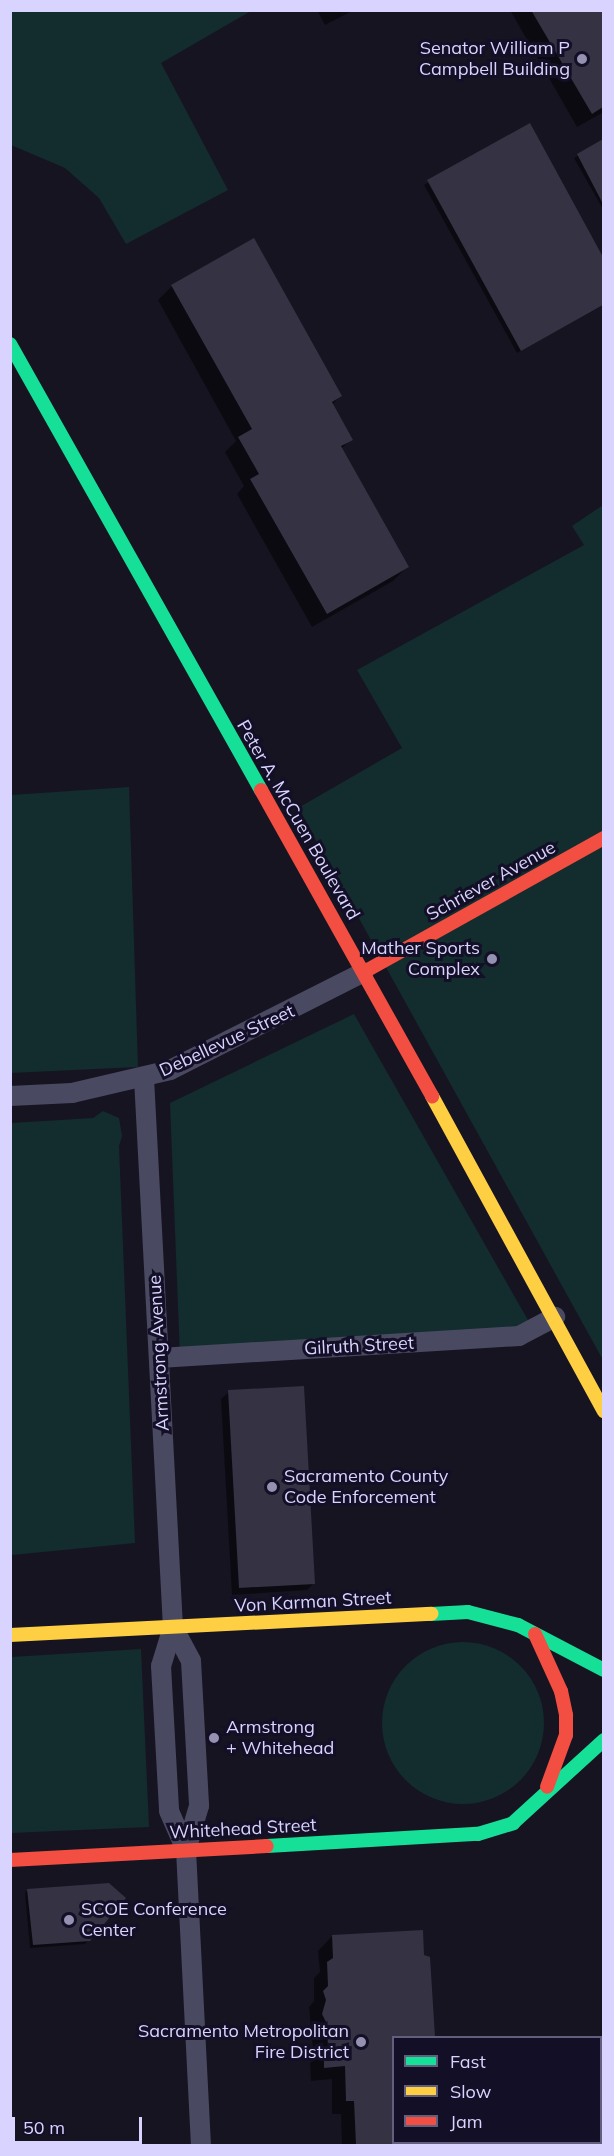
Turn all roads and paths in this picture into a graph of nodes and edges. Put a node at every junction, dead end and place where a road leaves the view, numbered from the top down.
1 (10, 344) edge
2 (603, 838) edge
3 (364, 972) junction
4 (144, 1078) junction
5 (10, 1096) edge
6 (555, 1317) junction
7 (159, 1358) junction
8 (603, 1411) edge
9 (173, 1628) junction
10 (535, 1634) junction
11 (10, 1635) edge
12 (603, 1670) edge
13 (603, 1740) edge
14 (543, 1797) junction
15 (186, 1850) junction
16 (10, 1860) edge
17 (201, 2145) edge

1 - 3 street, Peter A. McCuen Boulevard
2 - 3 street, Schriever Avenue
3 - 4 street, Debellevue Street
3 - 6 street, Peter A. McCuen Boulevard
4 - 5 street, Debellevue Street
4 - 7 street, Armstrong Avenue
6 - 7 street, Gilruth Street
6 - 8 street, Peter A. McCuen Boulevard
7 - 9 street, Armstrong Avenue
9 - 10 street, Von Karman Street
9 - 11 street, Von Karman Street
9 - 15 street, Armstrong Avenue
9 - 15 street, Armstrong Avenue
10 - 12 street, Von Karman Street
10 - 14 street
13 - 14 street, Whitehead Street
14 - 15 street, Whitehead Street
15 - 16 street, Whitehead Street
15 - 17 street, Armstrong Avenue

